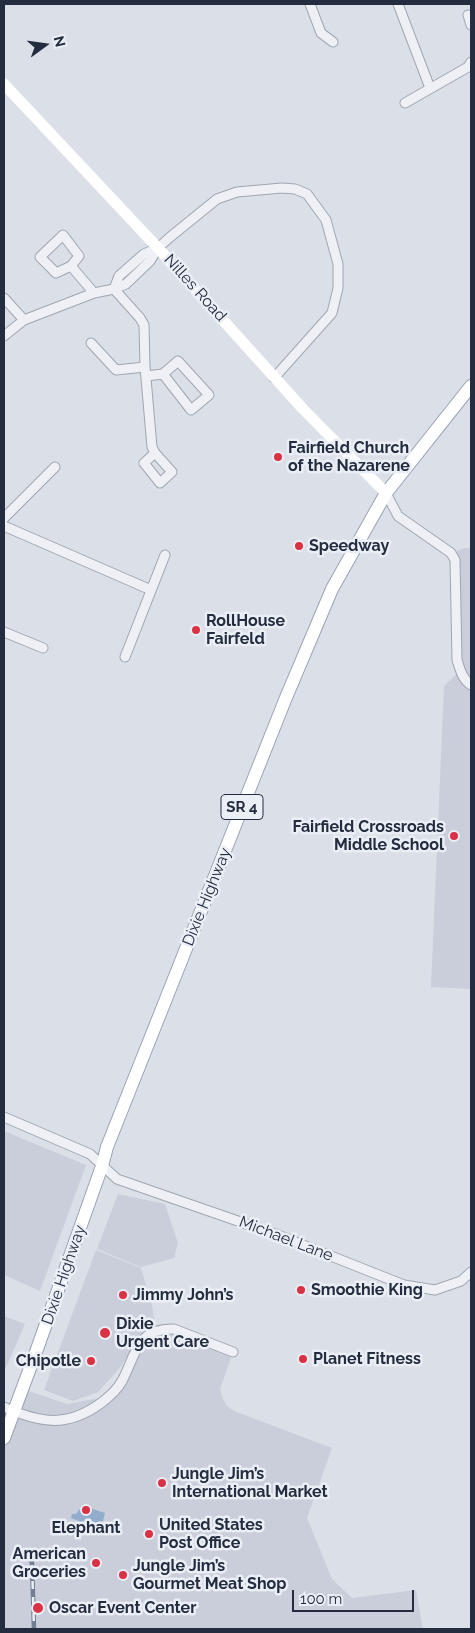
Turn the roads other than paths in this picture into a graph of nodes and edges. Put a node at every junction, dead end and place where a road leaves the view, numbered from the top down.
1 (310, 4) edge
2 (398, 4) edge
3 (468, 15) dead end
4 (471, 25) edge
5 (333, 42) dead end
6 (471, 62) edge
7 (4, 84) edge
8 (430, 88) junction
9 (404, 103) dead end
10 (158, 248) junction
11 (71, 266) junction
12 (114, 289) junction
13 (94, 293) junction
14 (4, 298) edge
15 (24, 320) junction
16 (4, 336) edge
17 (91, 343) dead end
18 (145, 371) junction
19 (163, 374) junction
20 (274, 378) junction
21 (471, 386) edge
22 (155, 453) dead end
23 (55, 468) dead end
24 (386, 493) junction
25 (4, 518) edge
26 (4, 526) edge
27 (165, 555) dead end
28 (151, 590) junction
29 (4, 632) edge
30 (43, 648) dead end
31 (125, 658) dead end
32 (471, 685) edge
33 (4, 1117) edge
34 (102, 1166) junction
35 (471, 1272) edge
36 (233, 1352) dead end
37 (9, 1409) edge
38 (4, 1438) edge

1 - 5 street
2 - 8 street
3 - 4 street
6 - 8 street
7 - 10 street, Nilles Road
8 - 9 street
10 - 12 street
10 - 20 street, Nilles Road
10 - 20 street
11 - 11 street
11 - 13 street
12 - 13 street
12 - 18 street
13 - 15 street
14 - 15 street
15 - 16 street
17 - 18 street
18 - 19 street
18 - 22 street
19 - 19 street
20 - 24 street, Nilles Road
21 - 24 main road, Dixie Highway / SR 4
23 - 25 street
24 - 32 street
24 - 34 main road, Dixie Highway / SR 4
26 - 28 street
27 - 28 street
28 - 31 street
29 - 30 street
33 - 34 street, Michael Lane
34 - 35 street, Michael Lane
34 - 37 main road, Dixie Highway / SR 4
36 - 37 street
37 - 38 main road, Dixie Highway / SR 4

